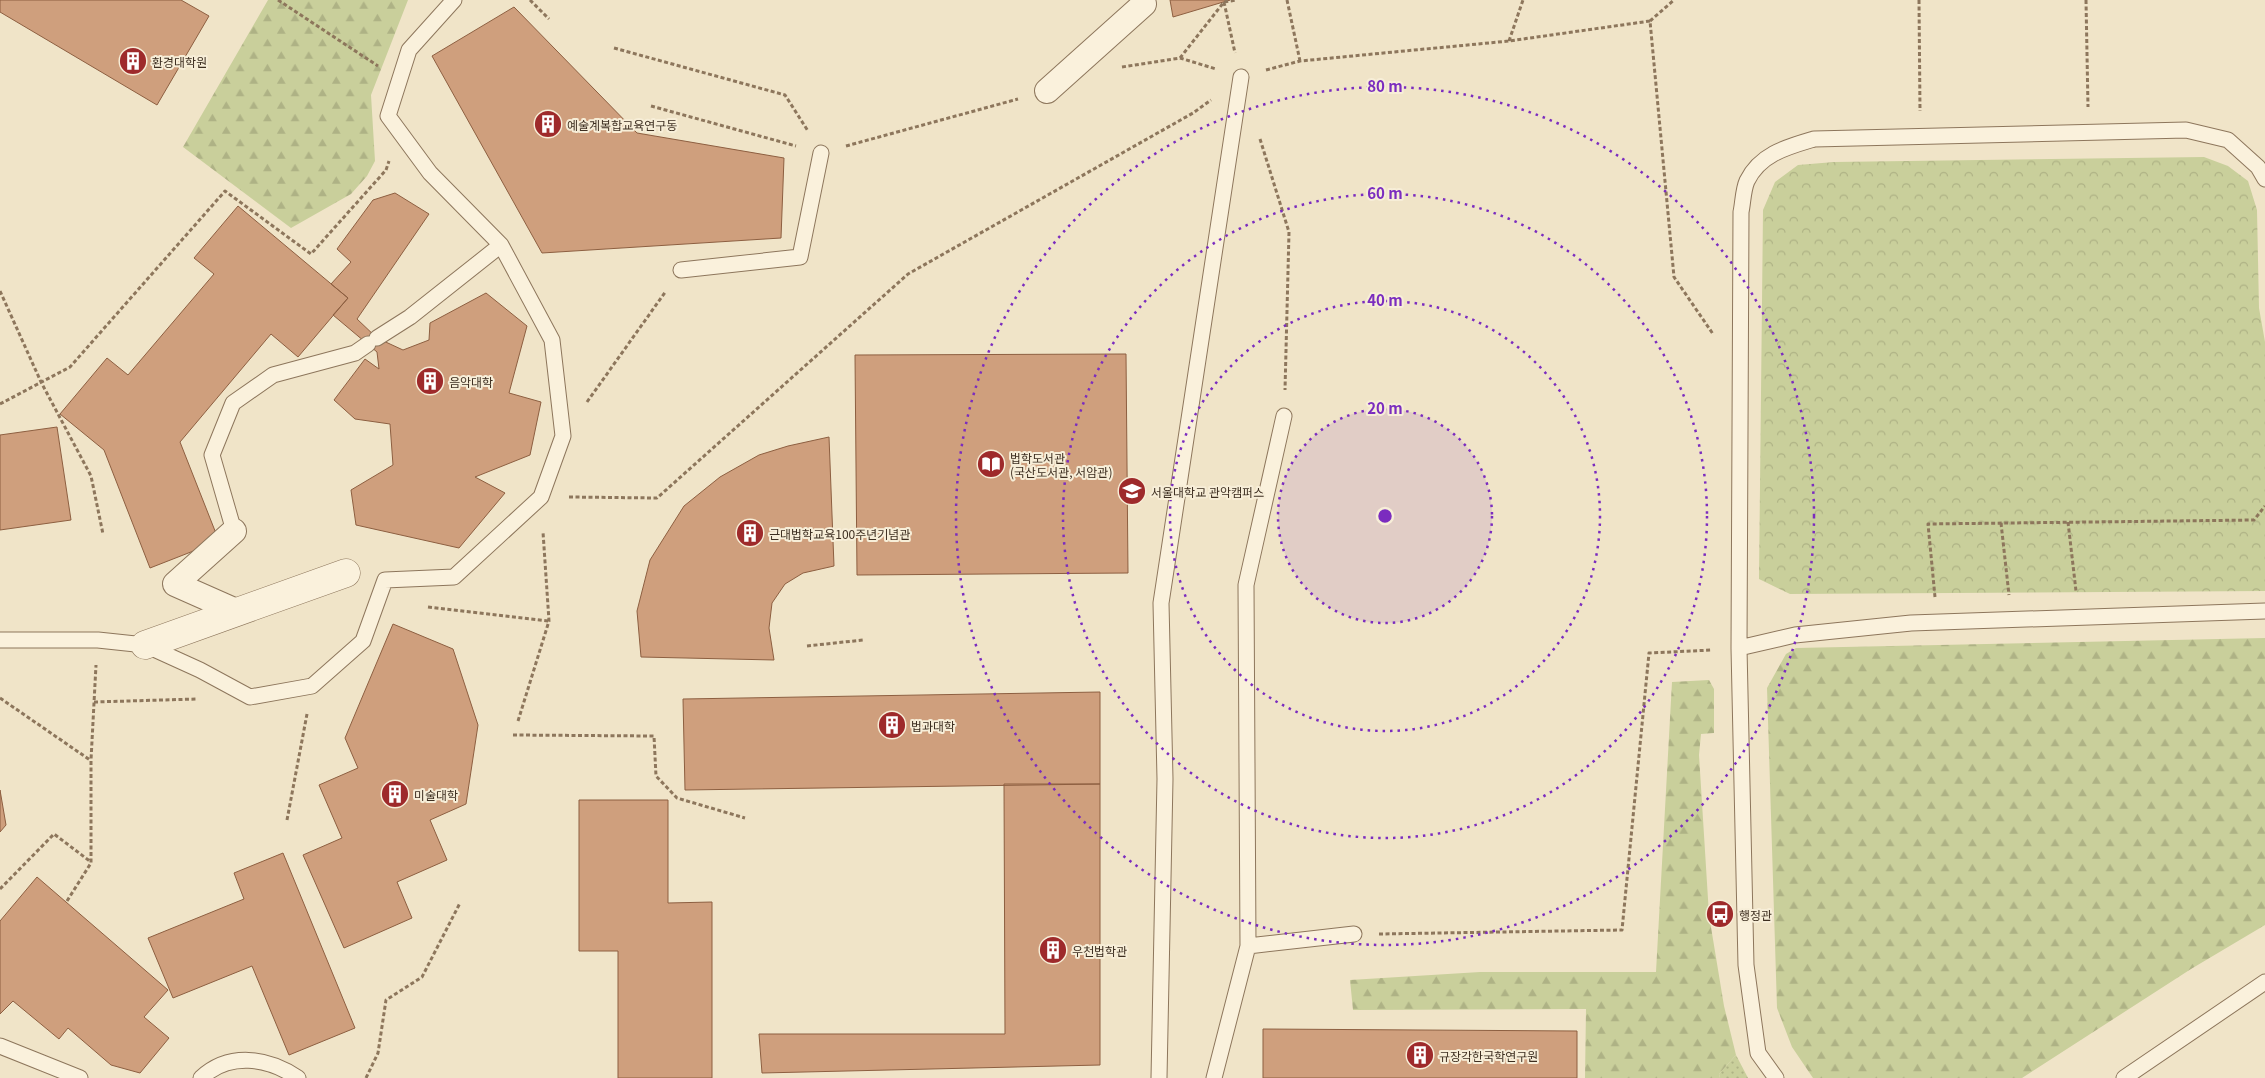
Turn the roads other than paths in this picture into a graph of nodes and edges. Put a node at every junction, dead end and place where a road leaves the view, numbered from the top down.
1 (454, 0) edge
2 (1144, 4) dead end
3 (1240, 77) road end
4 (1047, 91) road end
5 (821, 153) road end
6 (2265, 179) edge
7 (501, 245) junction
8 (681, 270) road end
9 (1284, 416) road end
10 (234, 531) joint
11 (346, 573) dead end
12 (236, 611) junction
13 (2265, 611) edge
14 (0, 640) edge
15 (145, 645) junction
16 (1739, 648) junction
17 (1354, 934) road end
18 (1248, 946) junction
19 (2265, 982) edge
20 (0, 1046) edge
21 (80, 1078) edge
22 (201, 1078) edge
23 (298, 1078) edge
24 (1158, 1078) edge
25 (1214, 1078) edge
26 (1776, 1078) edge
27 (2124, 1078) edge

1 - 7 lane
2 - 4 street
3 - 24 lane
5 - 8 lane
6 - 16 lane
7 - 10 lane
7 - 15 lane
9 - 18 lane
10 - 12 street
11 - 12 street
12 - 15 street
13 - 16 lane
14 - 15 lane
16 - 26 lane
17 - 18 lane
18 - 25 lane
19 - 27 lane
20 - 21 lane
22 - 23 lane

